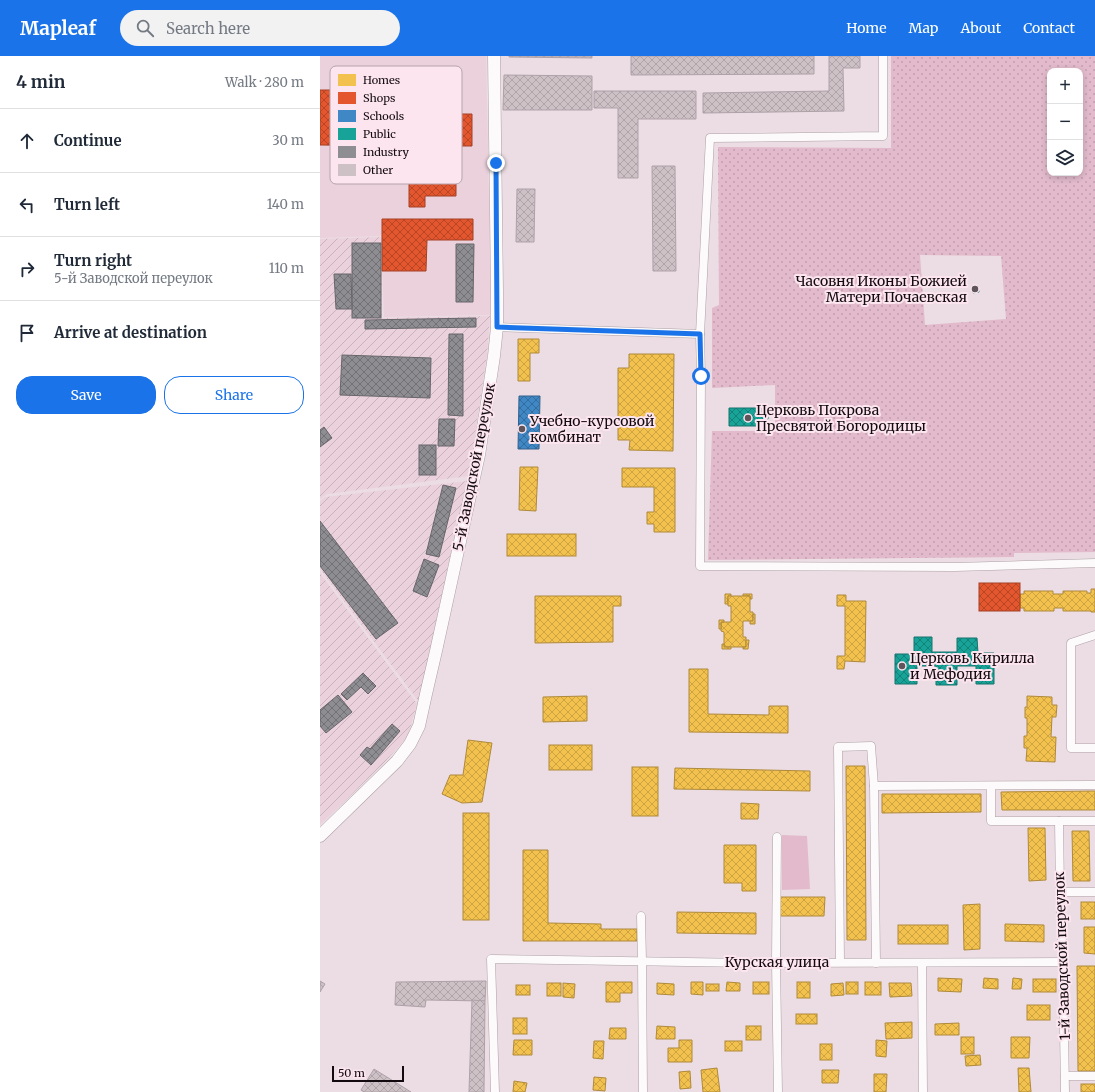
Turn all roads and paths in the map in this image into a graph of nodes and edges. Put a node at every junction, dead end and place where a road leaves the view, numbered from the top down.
1 (494, 56) edge
2 (883, 56) edge
3 (497, 327) junction
4 (700, 334) junction
5 (1095, 563) edge
6 (1095, 635) edge
7 (1095, 748) edge
8 (1095, 785) edge
9 (874, 786) junction
10 (991, 786) junction
11 (1095, 820) edge
12 (1059, 821) junction
13 (320, 836) edge
14 (777, 837) dead end
15 (1060, 892) junction
16 (1095, 892) edge
17 (641, 916) dead end
18 (642, 961) junction
19 (776, 962) junction
20 (840, 962) junction
21 (1063, 962) junction
22 (876, 963) junction
23 (922, 963) junction
24 (1065, 1076) junction
25 (1095, 1076) edge
26 (495, 1092) edge
27 (643, 1092) edge
28 (778, 1092) edge
29 (923, 1092) edge
30 (1065, 1092) edge

1 - 3 street, 5-й Заводской переулок
2 - 4 street
3 - 4 street
3 - 13 street, 5-й Заводской переулок
4 - 5 street
6 - 7 street
8 - 10 street
9 - 10 street
9 - 20 street
9 - 22 street
10 - 12 street
11 - 12 street
12 - 15 street, 1-й Заводской переулок
14 - 19 street
15 - 16 street
15 - 21 street, 1-й Заводской переулок
17 - 18 street
18 - 19 street, Курская улица
18 - 26 street, Курская улица
18 - 27 street
19 - 20 street, Курская улица
19 - 28 street
20 - 22 street, Курская улица
21 - 23 street, Курская улица
21 - 24 street, 1-й Заводской переулок
22 - 23 street, Курская улица
23 - 29 street
24 - 25 street
24 - 30 street, 1-й Заводской переулок

